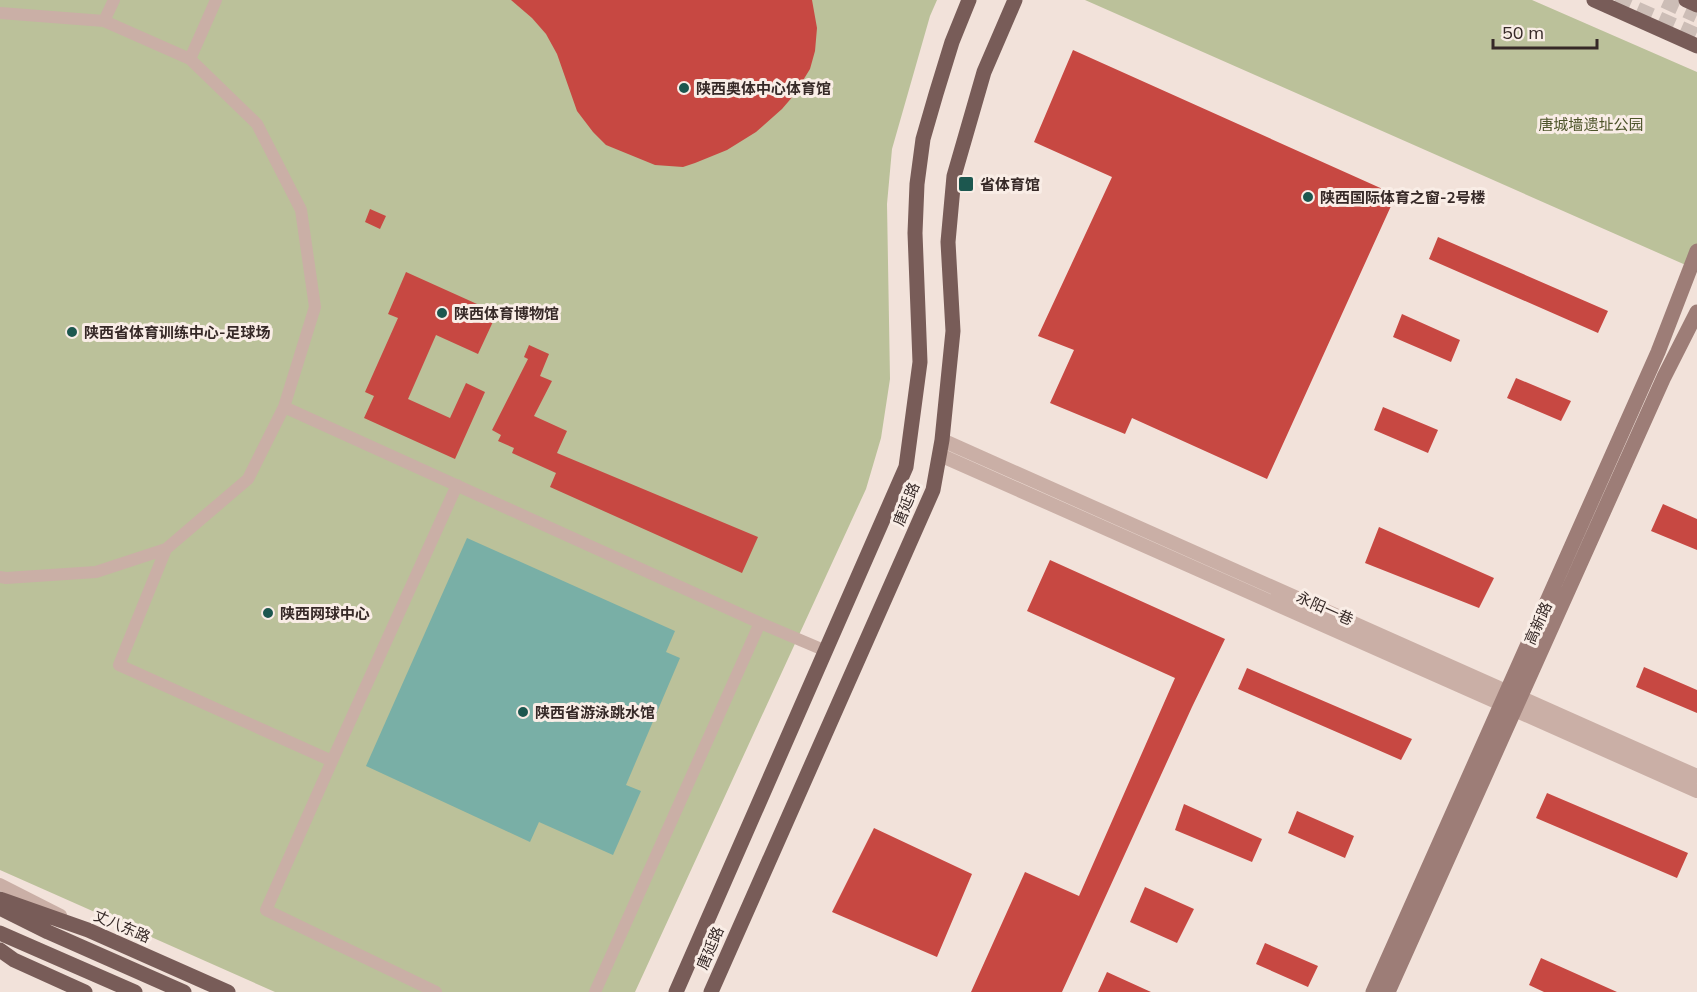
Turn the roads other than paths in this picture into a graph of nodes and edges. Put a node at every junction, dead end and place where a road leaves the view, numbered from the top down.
1 (114, 0) edge
2 (216, 0) edge
3 (969, 0) edge
4 (1015, 0) edge
5 (1594, 0) edge
6 (1686, 0) edge
7 (1697, 5) edge
8 (0, 13) edge
9 (104, 21) junction
10 (1697, 46) edge
11 (190, 59) junction
12 (1697, 252) edge
13 (1697, 312) edge
14 (284, 407) junction
15 (941, 447) junction
16 (458, 485) junction
17 (166, 549) junction
18 (0, 577) edge
19 (760, 623) junction
20 (826, 651) junction
21 (1510, 701) junction
22 (332, 761) junction
23 (1697, 776) edge
24 (1697, 791) edge
25 (0, 884) edge
26 (0, 899) edge
27 (0, 908) edge
28 (88, 930) junction
29 (0, 933) edge
30 (5, 954) edge
31 (1385, 989) edge
32 (85, 992) edge
33 (135, 992) edge
34 (184, 992) edge
35 (228, 992) edge
36 (436, 992) edge
37 (596, 992) edge
38 (676, 992) edge
39 (711, 992) edge

1 - 9 street
2 - 11 street
3 - 20 main road, 唐延路
4 - 15 main road, 唐延路
5 - 10 main road
6 - 7 main road
8 - 9 street
9 - 11 street
11 - 14 street
12 - 21 main road, 高新路
13 - 21 main road, 高新路
14 - 16 street
14 - 17 street
15 - 21 street, 永阳一巷
15 - 39 main road, 唐延路
16 - 19 street
16 - 22 street
17 - 18 street
17 - 22 street
19 - 20 street
19 - 37 street
20 - 38 main road, 唐延路
21 - 23 street, 永阳一巷
21 - 24 street, 永阳一巷
21 - 31 main road, 高新路
22 - 36 street
25 - 28 street
26 - 28 main road, 丈八东路
27 - 34 main road
28 - 35 main road, 丈八东路
29 - 33 main road
30 - 32 main road

